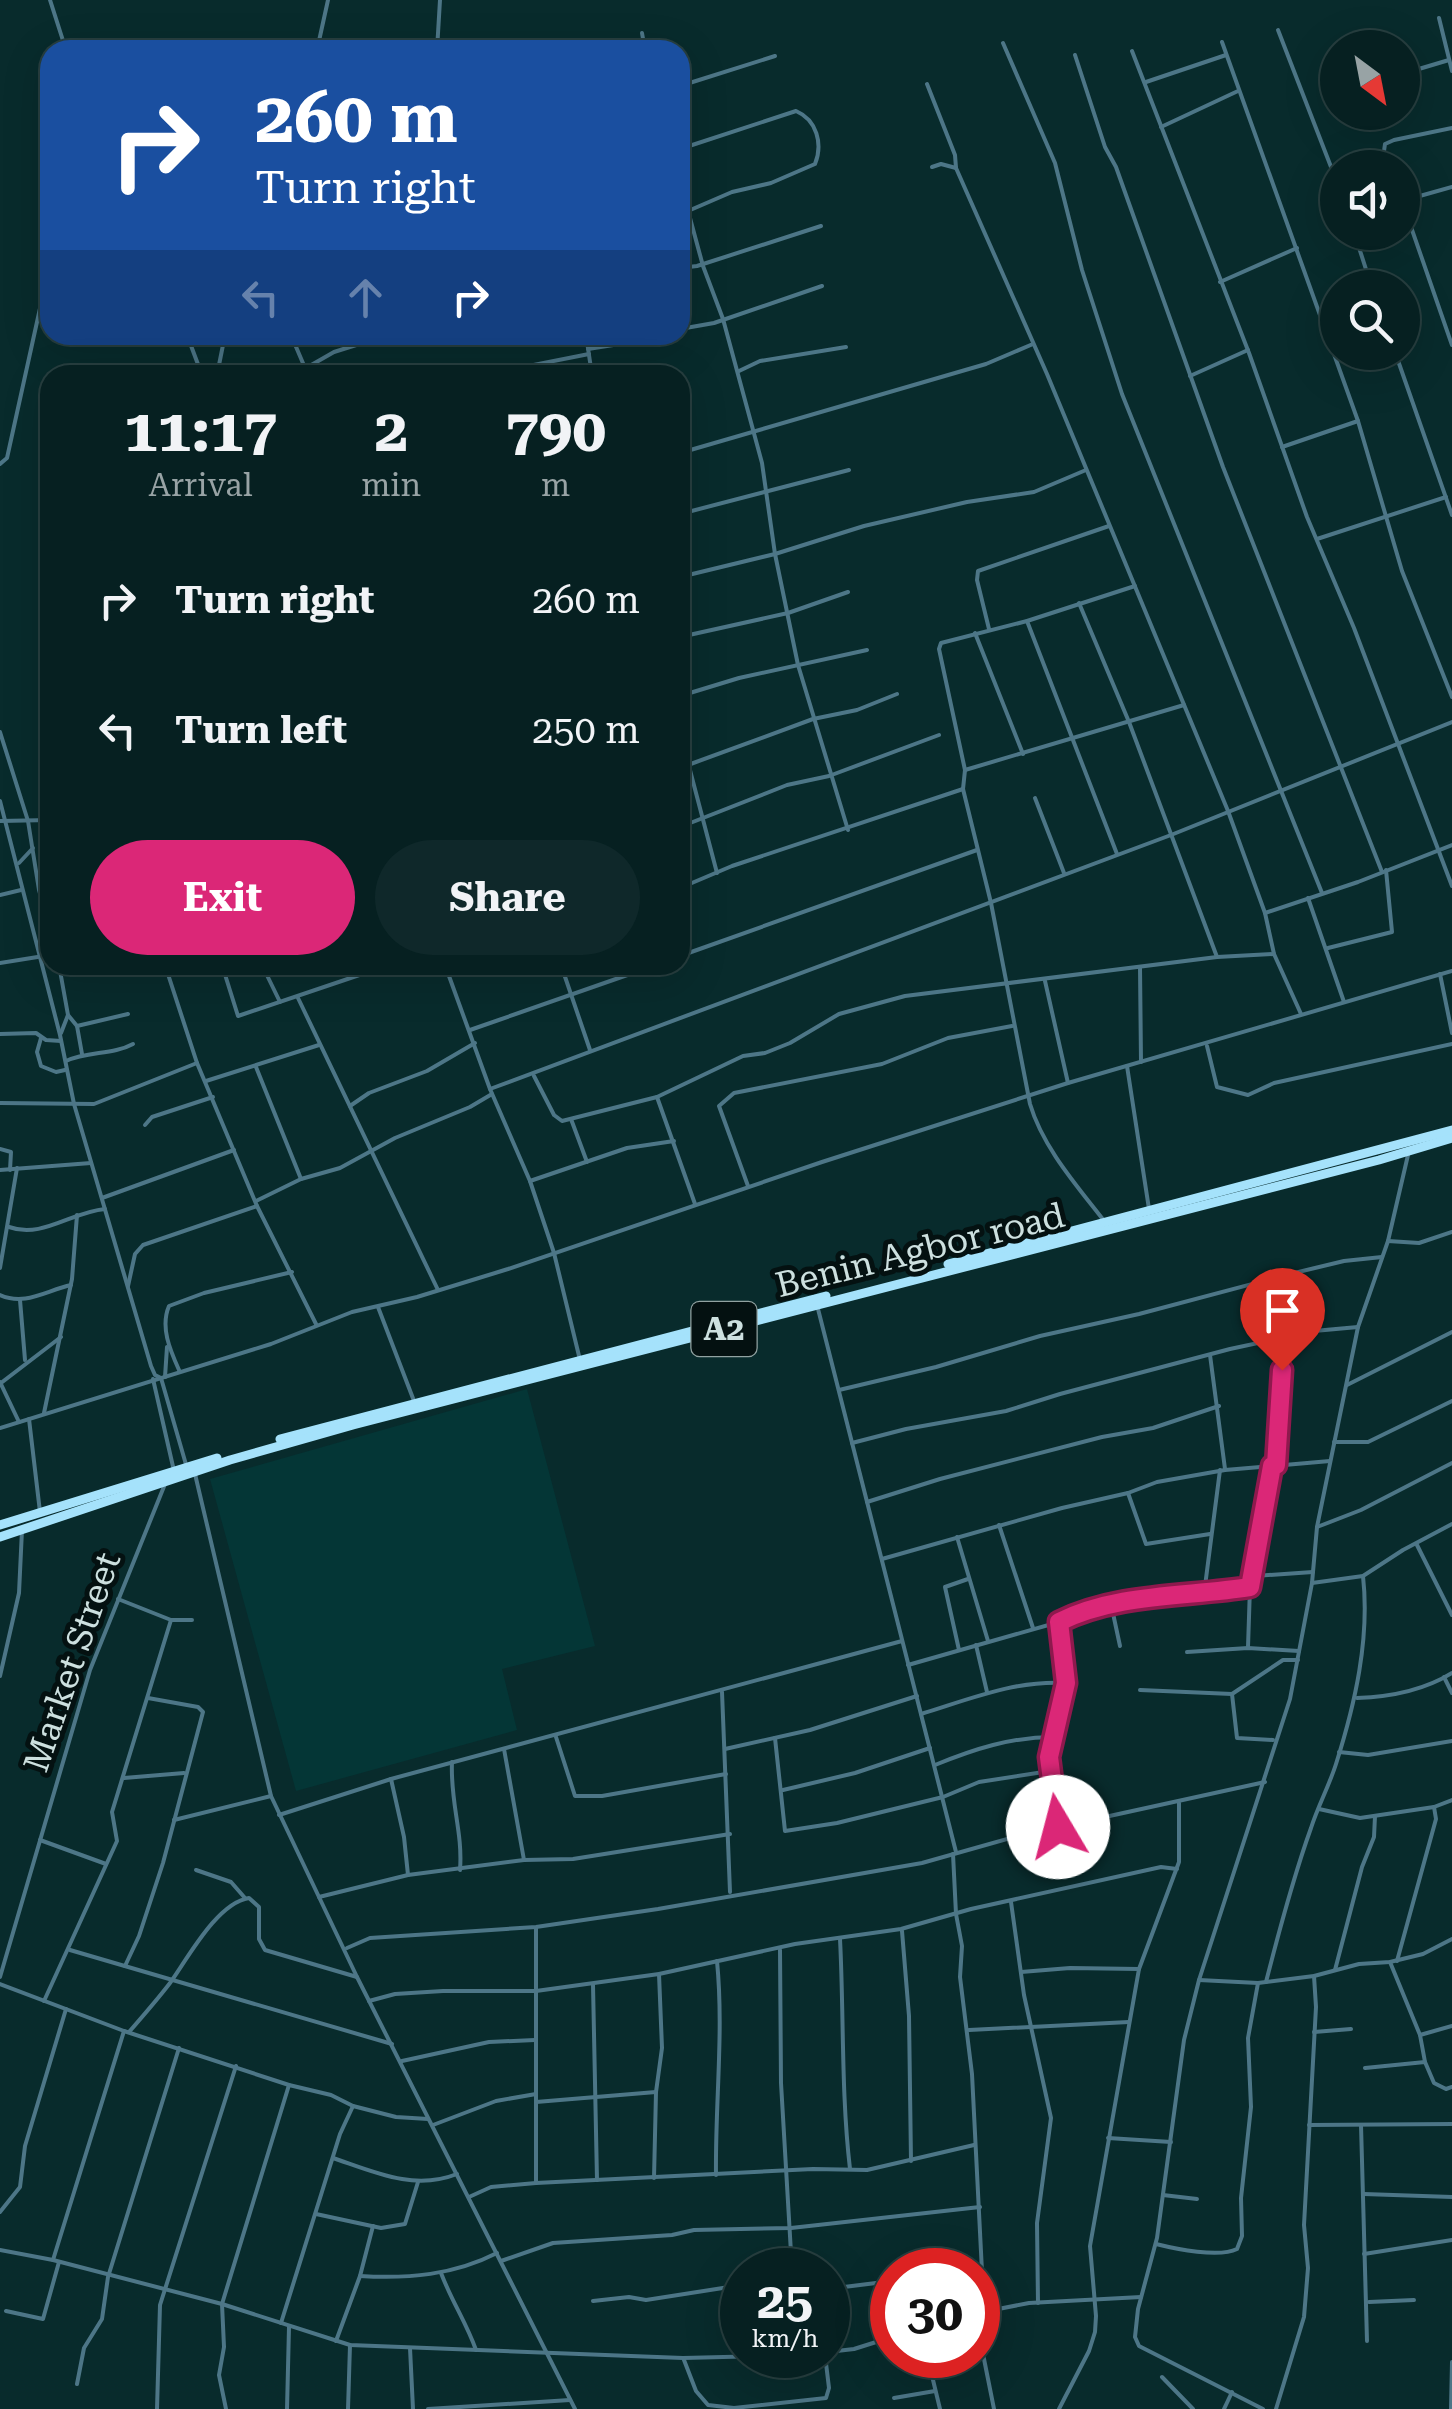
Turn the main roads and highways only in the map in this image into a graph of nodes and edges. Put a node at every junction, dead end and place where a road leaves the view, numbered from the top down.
1 (1452, 1130) edge
2 (1452, 1138) edge
3 (1242, 1189) junction
4 (190, 1470) junction
5 (172, 1476) junction
6 (0, 1525) edge
7 (0, 1537) edge

1 - 3 highway, Benin Agbor road / A2
2 - 3 highway, Benin Agbor road / A2
3 - 4 highway, Benin Agbor road / A2
3 - 4 highway, Benin Agbor road / A2
4 - 5 highway, Benin Agbor road / A2
5 - 6 highway, Benin Agbor road / A2
5 - 7 highway, Benin Agbor road / A2

